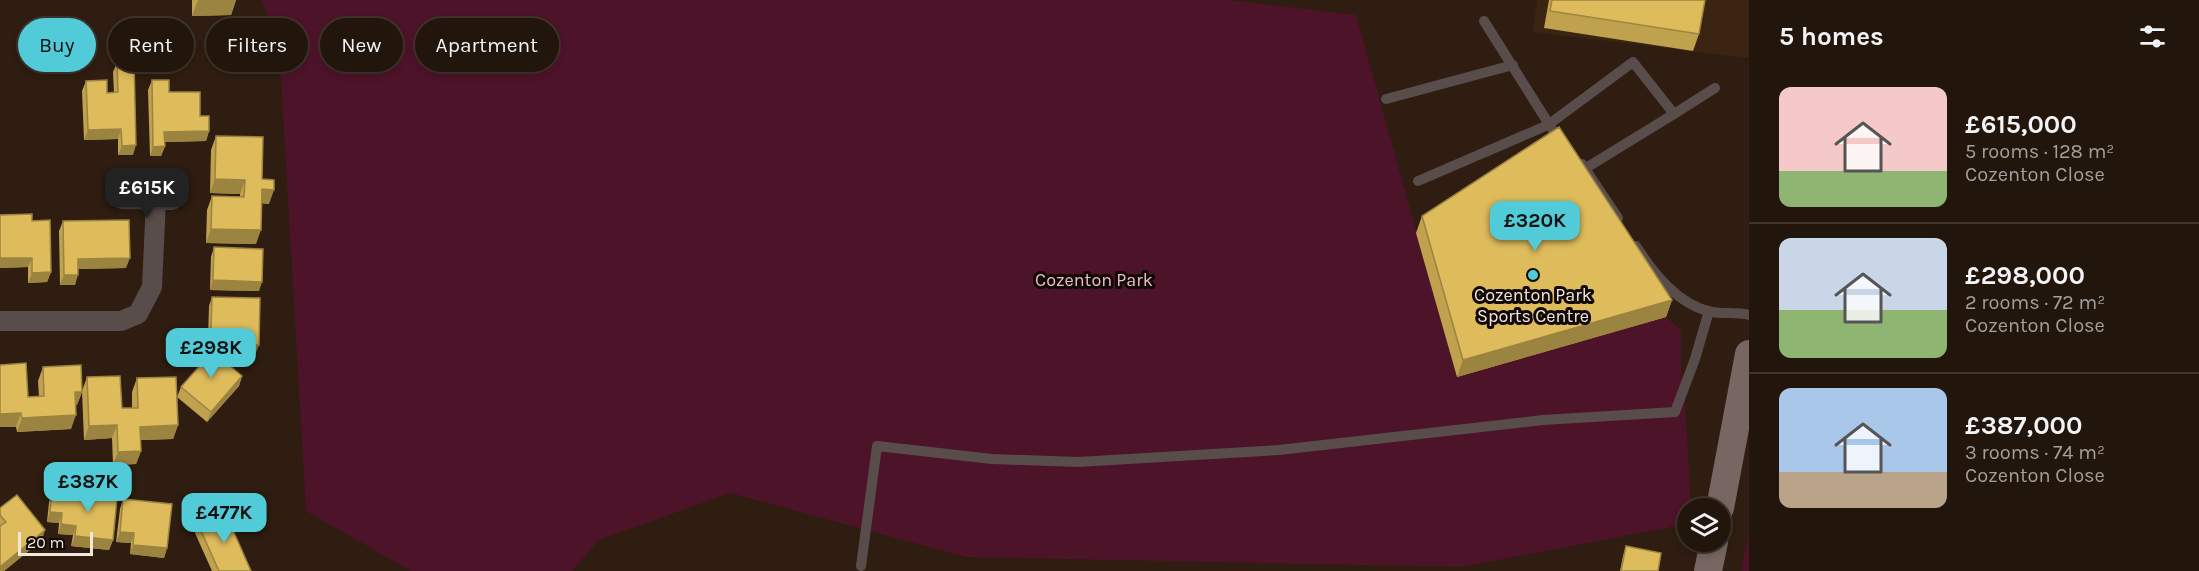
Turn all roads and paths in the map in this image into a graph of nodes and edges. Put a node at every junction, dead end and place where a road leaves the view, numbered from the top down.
1 (1484, 21) dead end
2 (1513, 65) junction
3 (1715, 88) dead end
4 (1386, 99) dead end
5 (1674, 114) junction
6 (1552, 129) junction
7 (1418, 182) dead end
8 (122, 199) dead end
9 (1709, 311) junction
10 (1749, 315) edge
11 (0, 321) edge
12 (1749, 354) edge
13 (1722, 498) edge
14 (1712, 552) edge
15 (861, 566) dead end
16 (1708, 571) edge

1 - 2 lane
2 - 4 lane
2 - 6 lane
3 - 5 lane
5 - 6 lane
5 - 9 lane
6 - 7 lane
8 - 11 street
9 - 10 lane
9 - 15 lane
12 - 13 street
14 - 16 street

